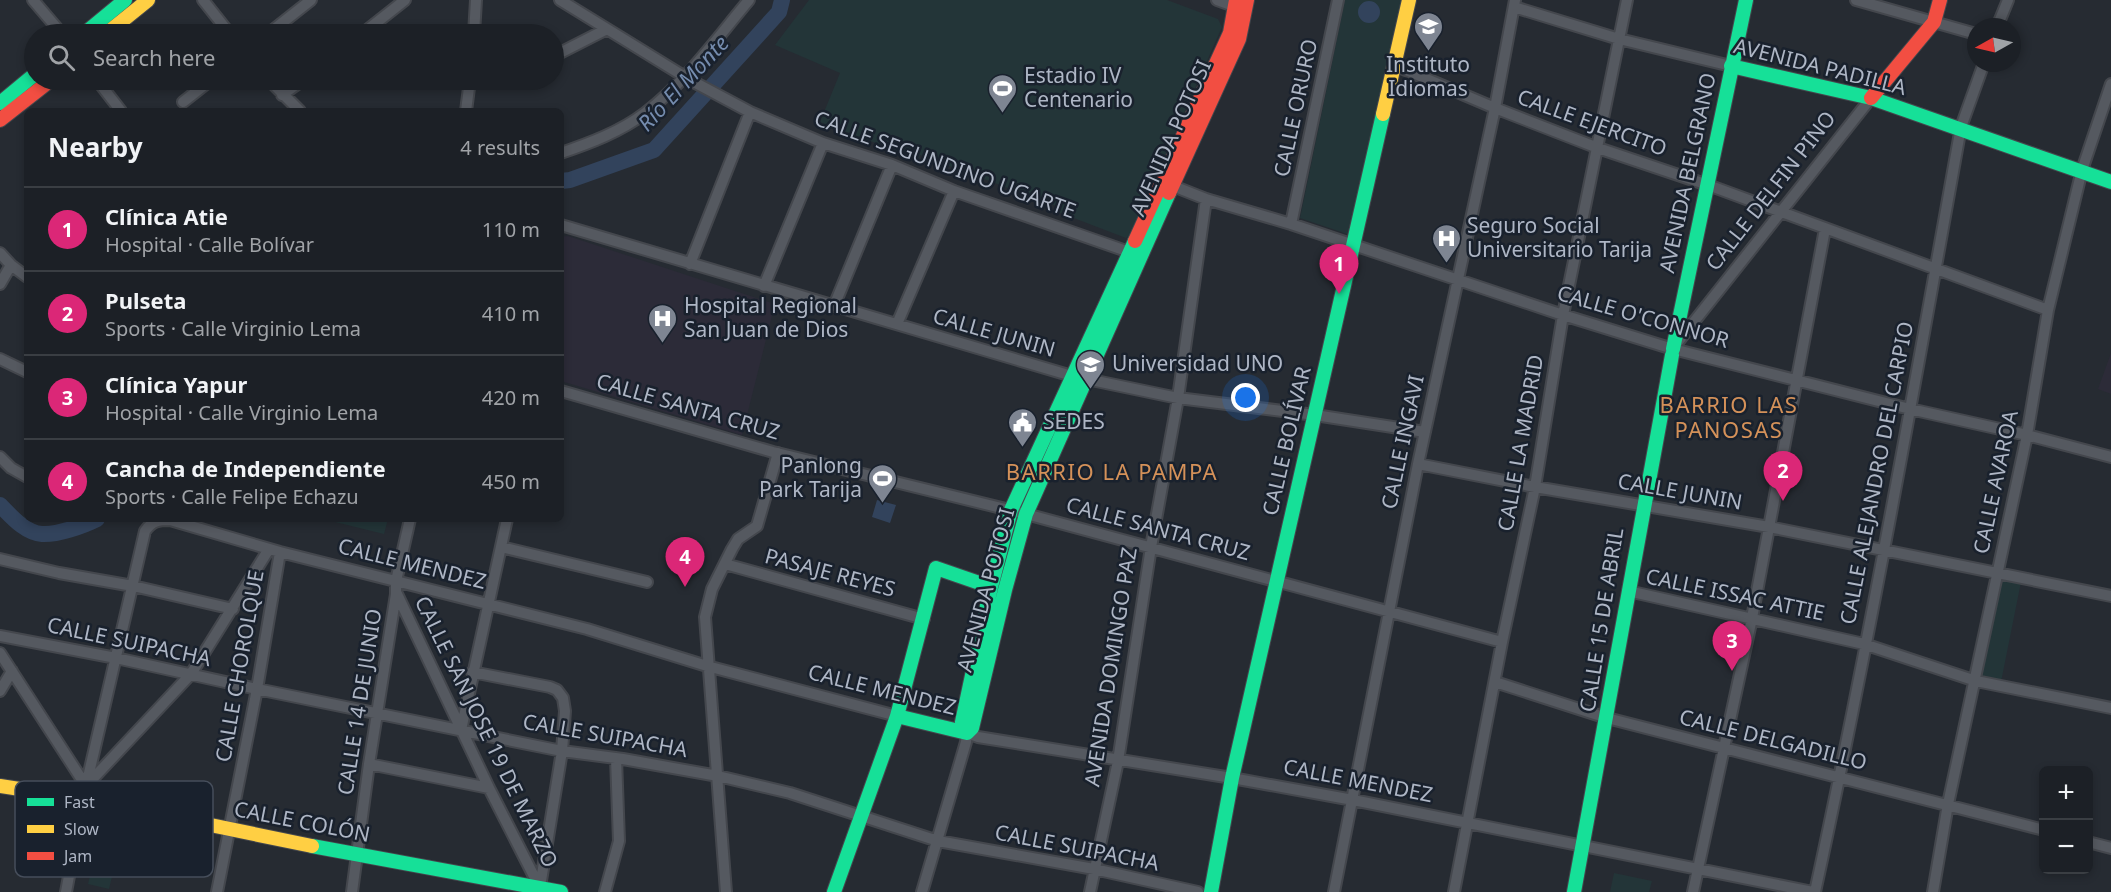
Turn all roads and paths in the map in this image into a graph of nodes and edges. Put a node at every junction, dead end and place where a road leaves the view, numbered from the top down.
1 (33, 0) edge
2 (125, 0) edge
3 (148, 0) edge
4 (203, 0) edge
5 (311, 0) edge
6 (405, 0) edge
7 (476, 0) edge
8 (560, 0) edge
9 (749, 0) edge
10 (1217, 0) edge
11 (1338, 0) edge
12 (1409, 0) edge
13 (1627, 0) edge
14 (1746, 0) edge
15 (1856, 0) edge
16 (1940, 0) edge
17 (2008, 0) edge
18 (1514, 3) edge
19 (1241, 4) edge
20 (2001, 18) edge
21 (1934, 22) junction
22 (53, 24) edge
23 (96, 24) edge
24 (118, 24) edge
25 (222, 24) edge
26 (281, 24) edge
27 (375, 24) edge
28 (475, 24) edge
29 (607, 29) junction
30 (1967, 31) edge
31 (1619, 39) junction
32 (564, 51) edge
33 (1394, 65) junction
34 (1731, 66) junction
35 (1981, 72) edge
36 (687, 78) junction
37 (24, 83) edge
38 (2111, 84) edge
39 (42, 90) edge
40 (105, 90) edge
41 (199, 90) edge
42 (278, 90) edge
43 (289, 90) edge
44 (469, 90) edge
45 (282, 95) junction
46 (1871, 98) junction
47 (1, 102) edge
48 (183, 102) dead end
49 (25, 108) edge
50 (119, 108) edge
51 (297, 108) edge
52 (466, 108) edge
53 (1495, 108) junction
54 (23, 110) edge
55 (750, 112) junction
56 (0, 120) edge
57 (1960, 128) junction
58 (824, 143) junction
59 (1598, 148) junction
60 (564, 152) edge
61 (892, 165) junction
62 (2082, 170) junction
63 (2111, 182) edge
64 (1167, 183) junction
65 (1708, 185) junction
66 (954, 191) junction
67 (1206, 199) junction
68 (1780, 213) junction
69 (1291, 224) junction
70 (564, 226) edge
71 (1825, 229) junction
72 (1352, 246) junction
73 (0, 253) edge
74 (1136, 254) junction
75 (690, 264) junction
76 (11, 265) junction
77 (1935, 270) junction
78 (24, 275) edge
79 (1457, 279) junction
80 (0, 284) edge
81 (764, 286) junction
82 (834, 306) junction
83 (2048, 310) junction
84 (1563, 315) junction
85 (897, 324) junction
86 (1672, 352) junction
87 (0, 359) edge
88 (24, 371) edge
89 (1078, 377) junction
90 (1796, 380) junction
91 (564, 392) edge
92 (1178, 398) junction
93 (1910, 409) junction
94 (1315, 415) junction
95 (1425, 432) junction
96 (2027, 435) junction
97 (778, 453) junction
98 (0, 457) edge
99 (2111, 457) edge
100 (1418, 464) junction
101 (24, 475) edge
102 (1535, 487) junction
103 (1642, 505) junction
104 (1011, 510) junction
105 (1026, 514) junction
106 (153, 522) edge
107 (177, 522) edge
108 (409, 522) edge
109 (506, 522) edge
110 (1769, 527) junction
111 (501, 547) junction
112 (1151, 547) junction
113 (274, 551) junction
114 (1883, 551) junction
115 (0, 559) edge
116 (725, 564) junction
117 (1997, 573) junction
118 (396, 581) junction
119 (647, 582) dead end
120 (1277, 582) junction
121 (133, 586) junction
122 (991, 587) junction
123 (1005, 590) junction
124 (1628, 591) junction
125 (396, 594) junction
126 (2111, 596) edge
127 (488, 603) junction
128 (232, 609) junction
129 (1389, 612) junction
130 (1752, 618) junction
131 (924, 619) junction
132 (0, 636) edge
133 (1502, 642) junction
134 (1864, 644) junction
135 (0, 653) edge
136 (116, 658) junction
137 (707, 666) junction
138 (12, 671) junction
139 (472, 672) junction
140 (191, 674) junction
141 (1976, 681) junction
142 (1495, 682) junction
143 (257, 689) junction
144 (0, 691) edge
145 (2111, 708) edge
146 (376, 714) junction
147 (897, 716) junction
148 (1607, 718) junction
149 (461, 730) junction
150 (967, 733) junction
151 (1723, 749) junction
152 (562, 751) junction
153 (616, 758) junction
154 (1118, 761) junction
155 (369, 764) junction
156 (718, 776) junction
157 (1840, 776) junction
158 (1232, 778) junction
159 (78, 781) edge
160 (88, 781) edge
161 (96, 781) edge
162 (0, 786) edge
163 (15, 787) edge
164 (489, 788) junction
165 (1353, 800) junction
166 (1948, 804) junction
167 (862, 818) junction
168 (1467, 824) junction
169 (213, 825) edge
170 (229, 829) junction
171 (2039, 829) edge
172 (939, 841) junction
173 (2093, 843) edge
174 (1582, 847) junction
175 (2111, 848) edge
176 (358, 854) junction
177 (1094, 869) junction
178 (1698, 869) junction
179 (69, 877) edge
180 (540, 888) junction
181 (66, 892) edge
182 (217, 892) edge
183 (352, 892) edge
184 (561, 892) edge
185 (605, 892) edge
186 (726, 892) edge
187 (834, 892) edge
188 (922, 892) edge
189 (1090, 892) edge
190 (1198, 892) edge
191 (1211, 892) edge
192 (1334, 892) edge
193 (1454, 892) edge
194 (1574, 892) edge
195 (1694, 892) edge
196 (1814, 892) edge
197 (1933, 892) edge

1 - 22 street
2 - 23 main road
3 - 24 main road
4 - 25 street
5 - 26 street
6 - 27 street
7 - 28 street
8 - 29 street, CALLE SEGUNDINO UGARTE
9 - 36 street
10 - 19 street
11 - 69 street, CALLE ORURO
12 - 33 main road, CALLE BOLÍVAR
13 - 31 street, CALLE LA MADRID
14 - 34 main road, AVENIDA BELGRANO
15 - 21 street
16 - 21 main road, CALLE DELFIN PINO
17 - 20 street
18 - 31 street, AVENIDA PADILLA
18 - 53 street, CALLE INGAVI
19 - 64 main road, AVENIDA POTOSI
21 - 30 street
21 - 46 main road, CALLE DELFIN PINO
29 - 32 street
29 - 36 street, CALLE SEGUNDINO UGARTE
31 - 34 street, AVENIDA PADILLA
31 - 59 street, CALLE LA MADRID
33 - 53 street, CALLE EJERCITO
33 - 72 main road, CALLE BOLÍVAR
34 - 46 main road, AVENIDA PADILLA
34 - 65 main road, AVENIDA BELGRANO
35 - 57 street, CALLE ALEJANDRO DEL CARPIO
36 - 55 street, CALLE SEGUNDINO UGARTE
36 - 60 street
37 - 47 main road
38 - 62 street, CALLE AVAROA
39 - 49 main road
40 - 50 street
41 - 48 street
42 - 45 street
43 - 45 street
44 - 52 street
45 - 51 street
46 - 57 main road, AVENIDA PADILLA
46 - 68 street, CALLE DELFIN PINO
53 - 59 street, CALLE EJERCITO
53 - 79 street, CALLE INGAVI
54 - 56 main road
55 - 58 street, CALLE SEGUNDINO UGARTE
55 - 75 street
57 - 62 main road, AVENIDA PADILLA
57 - 77 street, CALLE ALEJANDRO DEL CARPIO
58 - 61 street, CALLE SEGUNDINO UGARTE
58 - 81 street
59 - 65 street, CALLE EJERCITO
59 - 84 street, CALLE LA MADRID
61 - 66 street, CALLE SEGUNDINO UGARTE
61 - 82 street
62 - 63 main road, AVENIDA PADILLA
62 - 83 street, CALLE AVAROA
64 - 67 street, CALLE O'CONNOR
64 - 74 main road, AVENIDA POTOSI
65 - 68 street, CALLE EJERCITO
65 - 86 main road, AVENIDA BELGRANO
66 - 74 street, CALLE SEGUNDINO UGARTE
66 - 85 street
67 - 69 street, CALLE O'CONNOR
67 - 92 street, AVENIDA DOMINGO PAZ
68 - 71 street, CALLE EJERCITO
68 - 86 street, CALLE DELFIN PINO
69 - 72 street, CALLE O'CONNOR
70 - 75 street, CALLE JUNIN
71 - 77 street, CALLE EJERCITO
71 - 90 street
72 - 79 street, CALLE O'CONNOR
72 - 94 main road, CALLE BOLÍVAR
73 - 76 street
74 - 89 main road, AVENIDA POTOSI
75 - 81 street, CALLE JUNIN
76 - 78 street
76 - 80 street
77 - 83 street, CALLE EJERCITO
77 - 93 street, CALLE ALEJANDRO DEL CARPIO
79 - 84 street, CALLE O'CONNOR
79 - 95 street, CALLE INGAVI
81 - 82 street, CALLE JUNIN
82 - 85 street, CALLE JUNIN
83 - 96 street, CALLE AVAROA
84 - 86 street, CALLE O'CONNOR
84 - 102 street, CALLE LA MADRID
85 - 89 street, CALLE JUNIN
86 - 90 street, CALLE O'CONNOR
86 - 103 main road, CALLE 15 DE ABRIL
87 - 88 street
89 - 92 street, CALLE JUNIN
89 - 104 main road, AVENIDA POTOSI
89 - 105 main road, AVENIDA POTOSI
90 - 93 street, CALLE O'CONNOR
90 - 110 street
91 - 97 street, CALLE SANTA CRUZ
92 - 94 street, CALLE JUNIN
92 - 112 street, AVENIDA DOMINGO PAZ
93 - 96 street, CALLE O'CONNOR
93 - 114 street, CALLE ALEJANDRO DEL CARPIO
94 - 95 street, CALLE JUNIN
94 - 120 main road, CALLE BOLÍVAR
95 - 100 street, CALLE INGAVI
96 - 99 street, CALLE O'CONNOR
96 - 117 street, CALLE AVAROA
97 - 104 street, CALLE SANTA CRUZ
97 - 116 street
98 - 101 street
100 - 102 street, CALLE JUNIN
100 - 129 street, CALLE INGAVI
102 - 103 street, CALLE JUNIN
102 - 133 street, CALLE LA MADRID
103 - 110 street, CALLE JUNIN
103 - 124 main road, CALLE 15 DE ABRIL
104 - 105 street, CALLE SANTA CRUZ
104 - 122 main road, AVENIDA POTOSI
105 - 112 street, CALLE SANTA CRUZ
105 - 123 main road, AVENIDA POTOSI
106 - 121 street, CALLE MENDEZ
107 - 113 street, CALLE MENDEZ
108 - 118 street, CALLE 14 DE JUNIO
109 - 111 street
110 - 114 street, CALLE JUNIN
110 - 130 street
111 - 119 street
111 - 127 street
112 - 120 street, CALLE SANTA CRUZ
112 - 154 street, AVENIDA DOMINGO PAZ
113 - 118 street, CALLE MENDEZ
113 - 128 street
113 - 143 street, CALLE CHOROLQUE
114 - 117 street, CALLE JUNIN
114 - 134 street, CALLE ALEJANDRO DEL CARPIO
115 - 121 street
116 - 131 street, PASAJE REYES
116 - 137 street
117 - 126 street, CALLE JUNIN
117 - 141 street, CALLE AVAROA
118 - 125 street, CALLE 14 DE JUNIO
118 - 127 street, CALLE MENDEZ
120 - 129 street, CALLE SANTA CRUZ
120 - 158 main road, CALLE BOLÍVAR
121 - 128 street
121 - 136 street
122 - 123 street
122 - 131 main road
122 - 150 main road, AVENIDA POTOSI
123 - 150 main road, AVENIDA POTOSI
124 - 130 street, CALLE ISSAC ATTIE
124 - 148 main road, CALLE 15 DE ABRIL
125 - 146 street, CALLE 14 DE JUNIO
125 - 149 street, CALLE SAN JOSE 19 DE MARZO
127 - 137 street, CALLE MENDEZ
127 - 139 street
128 - 140 street
129 - 133 street, CALLE SANTA CRUZ
129 - 165 street, CALLE INGAVI
130 - 134 street, CALLE ISSAC ATTIE
130 - 151 street
131 - 147 main road
132 - 136 street, CALLE SUIPACHA
133 - 142 street, CALLE LA MADRID
134 - 141 street, CALLE ISSAC ATTIE
134 - 157 street, CALLE ALEJANDRO DEL CARPIO
135 - 138 street
136 - 140 street, CALLE SUIPACHA
136 - 160 street
137 - 147 street, CALLE MENDEZ
137 - 156 street
138 - 144 street
138 - 159 street
139 - 149 street
139 - 152 street
140 - 143 street, CALLE SUIPACHA
140 - 161 street
141 - 145 street, CALLE ISSAC ATTIE
141 - 166 street, CALLE AVAROA
142 - 148 street, CALLE DELGADILLO
142 - 168 street, CALLE LA MADRID
143 - 146 street, CALLE SUIPACHA
143 - 170 street, CALLE CHOROLQUE
146 - 149 street, CALLE SUIPACHA
146 - 155 street, CALLE 14 DE JUNIO
147 - 150 main road, CALLE MENDEZ
147 - 167 main road
148 - 151 street, CALLE DELGADILLO
148 - 174 main road, CALLE 15 DE ABRIL
149 - 152 street, CALLE SUIPACHA
149 - 164 street, CALLE SAN JOSE 19 DE MARZO
150 - 154 street, CALLE MENDEZ
150 - 172 street
151 - 157 street, CALLE DELGADILLO
151 - 178 street
152 - 153 street, CALLE SUIPACHA
152 - 180 street
153 - 156 street, CALLE SUIPACHA
153 - 185 street
154 - 158 street, CALLE MENDEZ
154 - 177 street, AVENIDA DOMINGO PAZ
155 - 164 street
155 - 176 street, CALLE 14 DE JUNIO
156 - 167 street, CALLE SUIPACHA
156 - 186 street
157 - 166 street, CALLE DELGADILLO
157 - 196 street, CALLE ALEJANDRO DEL CARPIO
158 - 165 street, CALLE MENDEZ
158 - 191 main road, CALLE BOLÍVAR
162 - 163 main road, CALLE COLÓN
164 - 180 street, CALLE SAN JOSE 19 DE MARZO
165 - 168 street, CALLE MENDEZ
165 - 192 street, CALLE INGAVI
166 - 171 street, CALLE DELGADILLO
166 - 197 street, CALLE AVAROA
167 - 172 street, CALLE SUIPACHA
167 - 187 main road
168 - 174 street, CALLE MENDEZ
168 - 193 street, CALLE LA MADRID
169 - 170 main road, CALLE COLÓN
170 - 176 main road, CALLE COLÓN
170 - 182 street, CALLE CHOROLQUE
172 - 177 street, CALLE SUIPACHA
172 - 188 street
173 - 175 street
174 - 178 street, CALLE MENDEZ
174 - 194 main road, CALLE 15 DE ABRIL
176 - 180 main road, CALLE COLÓN
176 - 183 street, CALLE 14 DE JUNIO
177 - 189 street, AVENIDA DOMINGO PAZ
177 - 190 street, CALLE SUIPACHA
178 - 195 street
178 - 196 street, CALLE MENDEZ
179 - 181 street
180 - 184 main road, CALLE COLÓN

